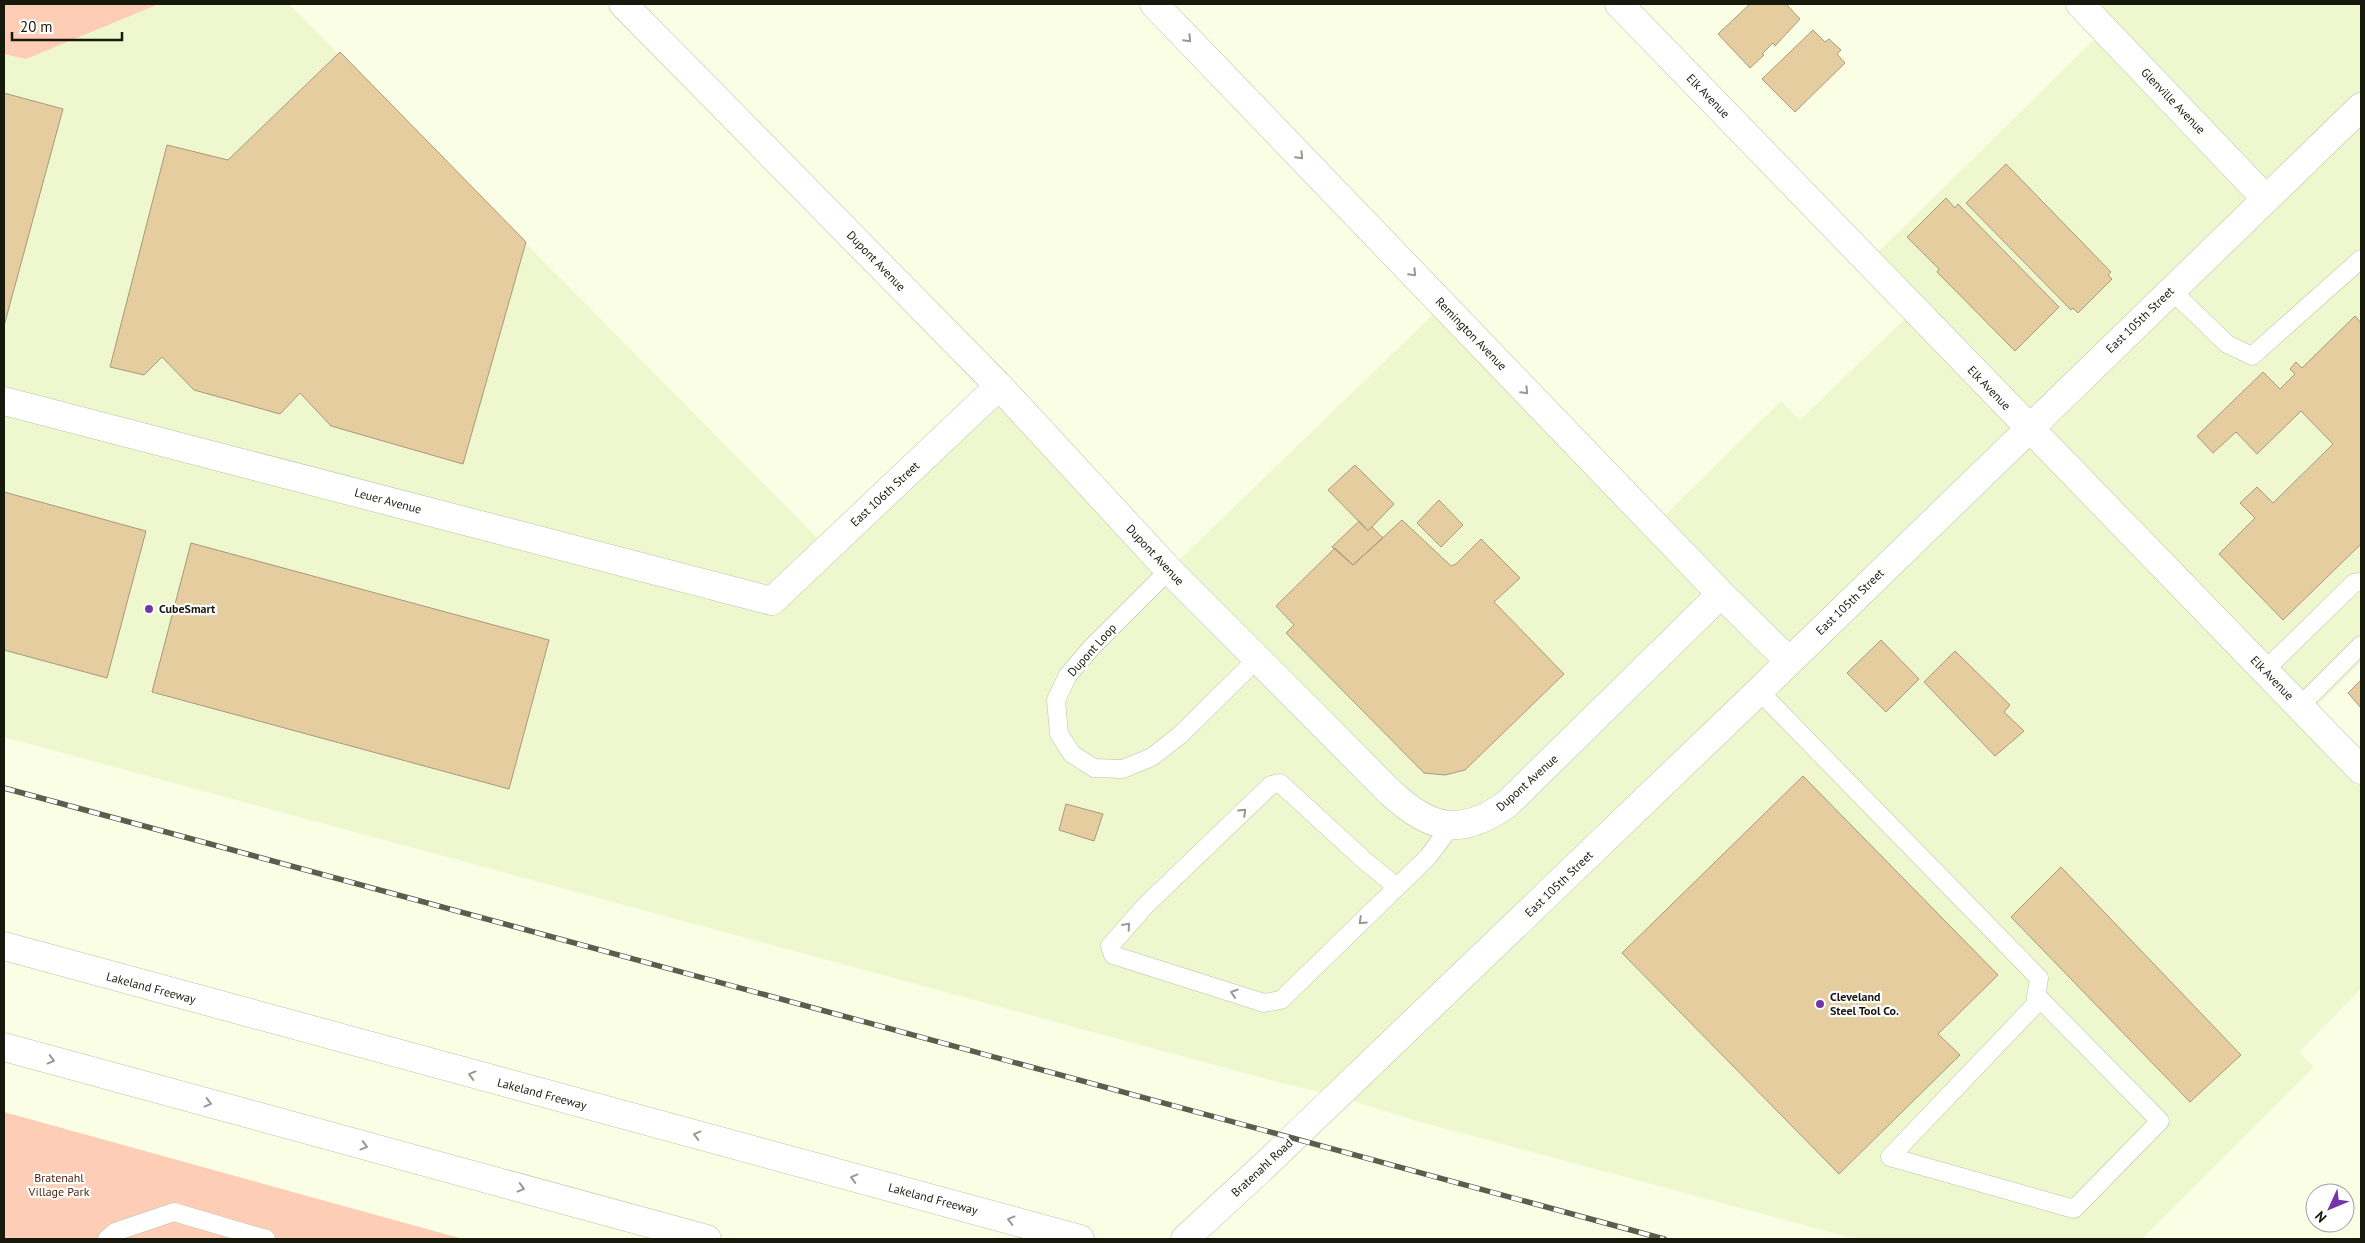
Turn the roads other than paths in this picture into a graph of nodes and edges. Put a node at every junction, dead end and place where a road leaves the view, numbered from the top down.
1 (623, 4) edge
2 (1154, 4) edge
3 (1619, 4) edge
4 (2080, 4) edge
5 (2361, 107) edge
6 (2266, 199) junction
7 (2361, 259) edge
8 (2171, 290) junction
9 (999, 386) junction
10 (4, 402) edge
11 (2029, 428) junction
12 (1169, 570) junction
13 (2361, 582) edge
14 (1721, 594) junction
15 (772, 602) joint
16 (2361, 645) edge
17 (1257, 659) junction
18 (1790, 661) junction
19 (2265, 670) junction
20 (1759, 692) junction
21 (2300, 706) junction
22 (2361, 770) edge
23 (1451, 826) junction
24 (1397, 887) junction
25 (4, 946) edge
26 (2036, 995) junction
27 (4, 1047) edge
28 (1337, 1096) joint
29 (1069, 1236) edge
30 (107, 1239) edge
31 (266, 1239) edge
32 (707, 1239) edge
33 (1185, 1239) edge

1 - 9 main road, Dupont Avenue
2 -> 14 main road, Remington Avenue
3 - 11 main road, Elk Avenue
4 - 6 main road, Glenville Avenue
5 - 6 main road, East 105th Street
6 - 8 main road, East 105th Street
7 - 8 lane
8 - 11 main road, East 105th Street
9 - 12 main road, Dupont Avenue
9 - 15 main road, East 106th Street
10 - 15 main road, Leuer Avenue
11 - 18 main road, East 105th Street
11 - 19 main road, Elk Avenue
12 - 17 main road, Dupont Avenue
12 - 17 lane, Dupont Loop
13 - 19 lane
14 - 18 main road, Remington Avenue
14 - 23 main road, Dupont Avenue
16 - 21 lane
17 - 23 main road, Dupont Avenue
18 - 20 main road, East 105th Street
19 - 21 main road, Elk Avenue
20 - 26 lane
20 - 28 main road, East 105th Street
21 - 22 main road, Elk Avenue
23 - 24 lane
24 -> 24 lane
29 -> 25 main road, Lakeland Freeway
26 - 26 lane
27 -> 32 main road
28 - 33 main road, Bratenahl Road
30 - 31 lane

